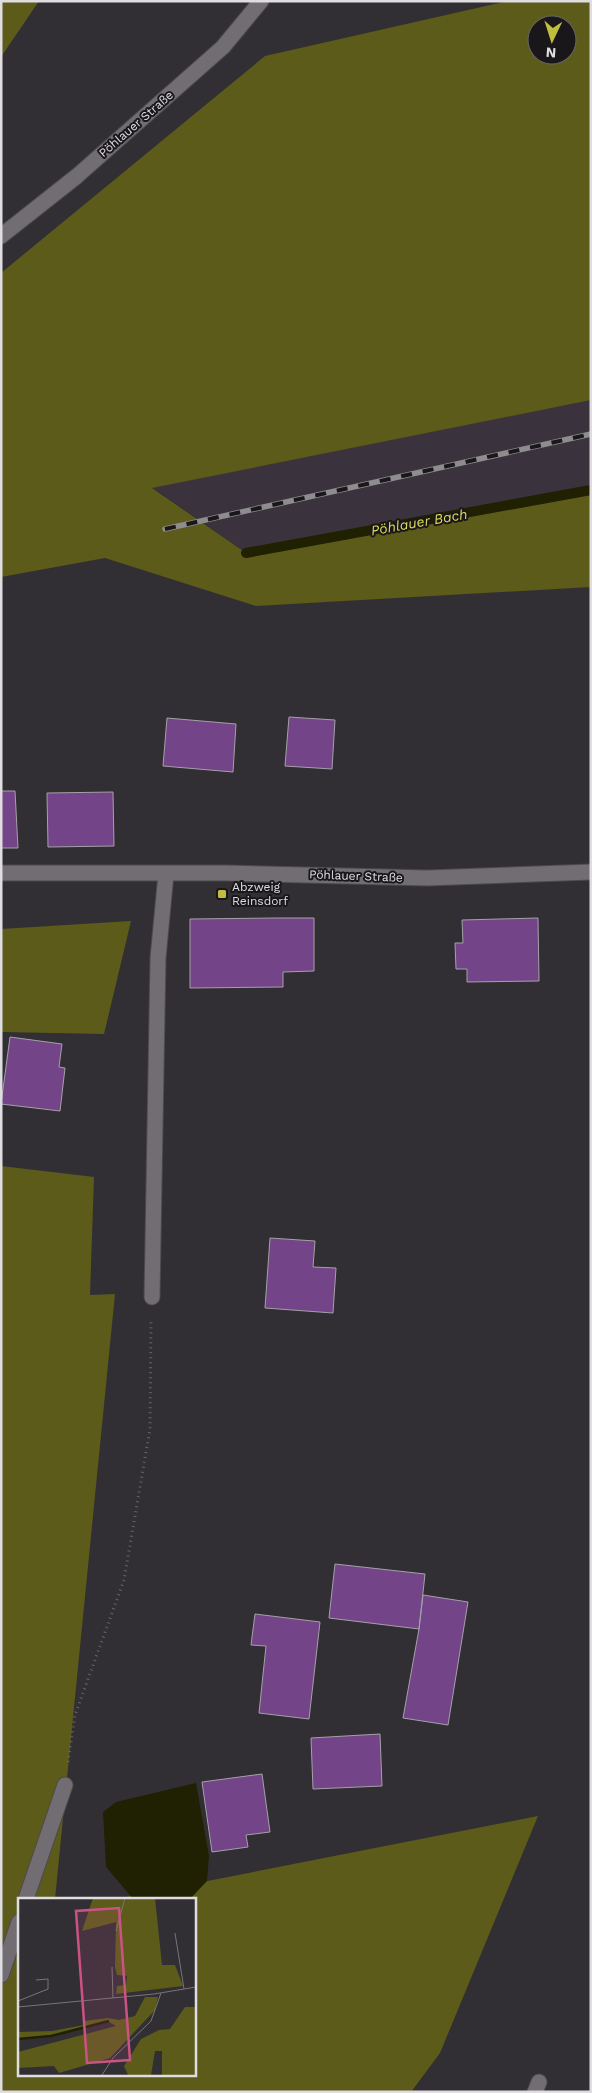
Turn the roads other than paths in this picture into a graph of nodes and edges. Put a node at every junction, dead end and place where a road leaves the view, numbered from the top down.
1 (260, 1) edge
2 (1, 236) edge
3 (591, 872) edge
4 (1, 873) edge
5 (166, 874) junction
6 (152, 1297) road end
7 (65, 1785) road end
8 (26, 1898) edge
9 (18, 1925) edge
10 (1, 1974) edge

1 - 2 street, Pöhlauer Straße
3 - 5 street, Pöhlauer Straße
4 - 5 street, Pöhlauer Straße
5 - 6 street
7 - 8 street
9 - 10 street

